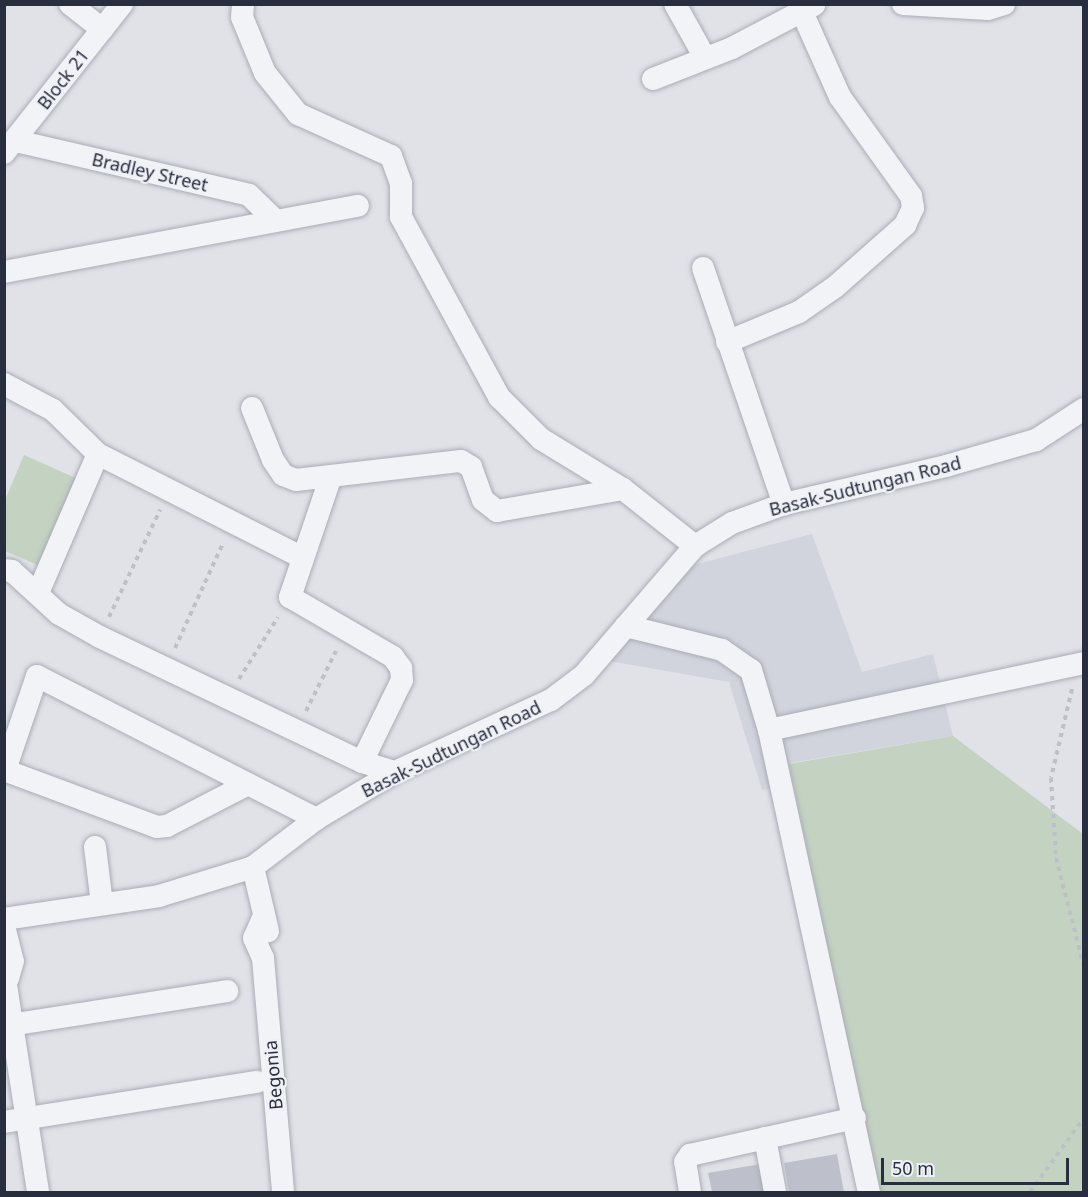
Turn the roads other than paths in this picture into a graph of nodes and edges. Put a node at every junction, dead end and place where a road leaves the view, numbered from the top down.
1 (70, 4) edge
2 (122, 4) edge
3 (243, 4) edge
4 (675, 4) edge
5 (903, 4) edge
6 (1004, 4) edge
7 (809, 8) edge
8 (102, 29) junction
9 (705, 58) junction
10 (653, 79) dead end
11 (10, 147) edge
12 (358, 206) dead end
13 (275, 220) junction
14 (703, 268) dead end
15 (6, 272) edge
16 (727, 342) junction
17 (4, 384) edge
18 (252, 408) dead end
19 (1083, 409) edge
20 (98, 454) junction
21 (331, 476) junction
22 (623, 489) junction
23 (784, 504) junction
24 (695, 546) junction
25 (303, 558) junction
26 (4, 570) edge
27 (38, 593) junction
28 (626, 626) junction
29 (1080, 665) edge
30 (769, 730) junction
31 (362, 762) junction
32 (5, 770) edge
33 (395, 772) junction
34 (248, 784) junction
35 (316, 819) junction
36 (95, 848) dead end
37 (253, 867) junction
38 (102, 904) junction
39 (4, 919) edge
40 (4, 926) edge
41 (6, 975) edge
42 (226, 990) dead end
43 (9, 1025) edge
44 (256, 1082) dead end
45 (855, 1118) junction
46 (27, 1119) junction
47 (4, 1122) edge
48 (765, 1138) junction
49 (38, 1192) edge
50 (283, 1192) edge
51 (690, 1192) edge
52 (775, 1192) edge
53 (869, 1192) edge

1 - 8 street
2 - 8 street, Block 21
3 - 22 street
4 - 9 street
5 - 6 street
7 - 9 street
7 - 16 street
8 - 11 street, Block 21
9 - 10 street
11 - 13 street, Bradley Street
12 - 13 street
13 - 15 street
14 - 16 street
16 - 23 street
17 - 20 street
18 - 21 street
19 - 23 street, Basak-Sudtungan Road
20 - 25 street
20 - 27 street
21 - 22 street
21 - 25 street
22 - 24 street
23 - 24 street, Basak-Sudtungan Road
24 - 28 street, Basak-Sudtungan Road
25 - 31 street
26 - 27 street
27 - 31 street
28 - 30 street
28 - 33 street, Basak-Sudtungan Road
29 - 30 street
30 - 45 street
31 - 33 street
32 - 34 street
32 - 34 street
33 - 35 street, Basak-Sudtungan Road
34 - 35 street
35 - 37 street, Basak-Sudtungan Road
36 - 38 street
37 - 38 street, Basak-Sudtungan Road
37 - 50 street, Begonia
38 - 39 street, Basak-Sudtungan Road
40 - 41 street
41 - 43 street
42 - 43 street
43 - 46 street
44 - 46 street
45 - 48 street
45 - 53 street
46 - 47 street
46 - 49 street
48 - 51 street
48 - 52 street

